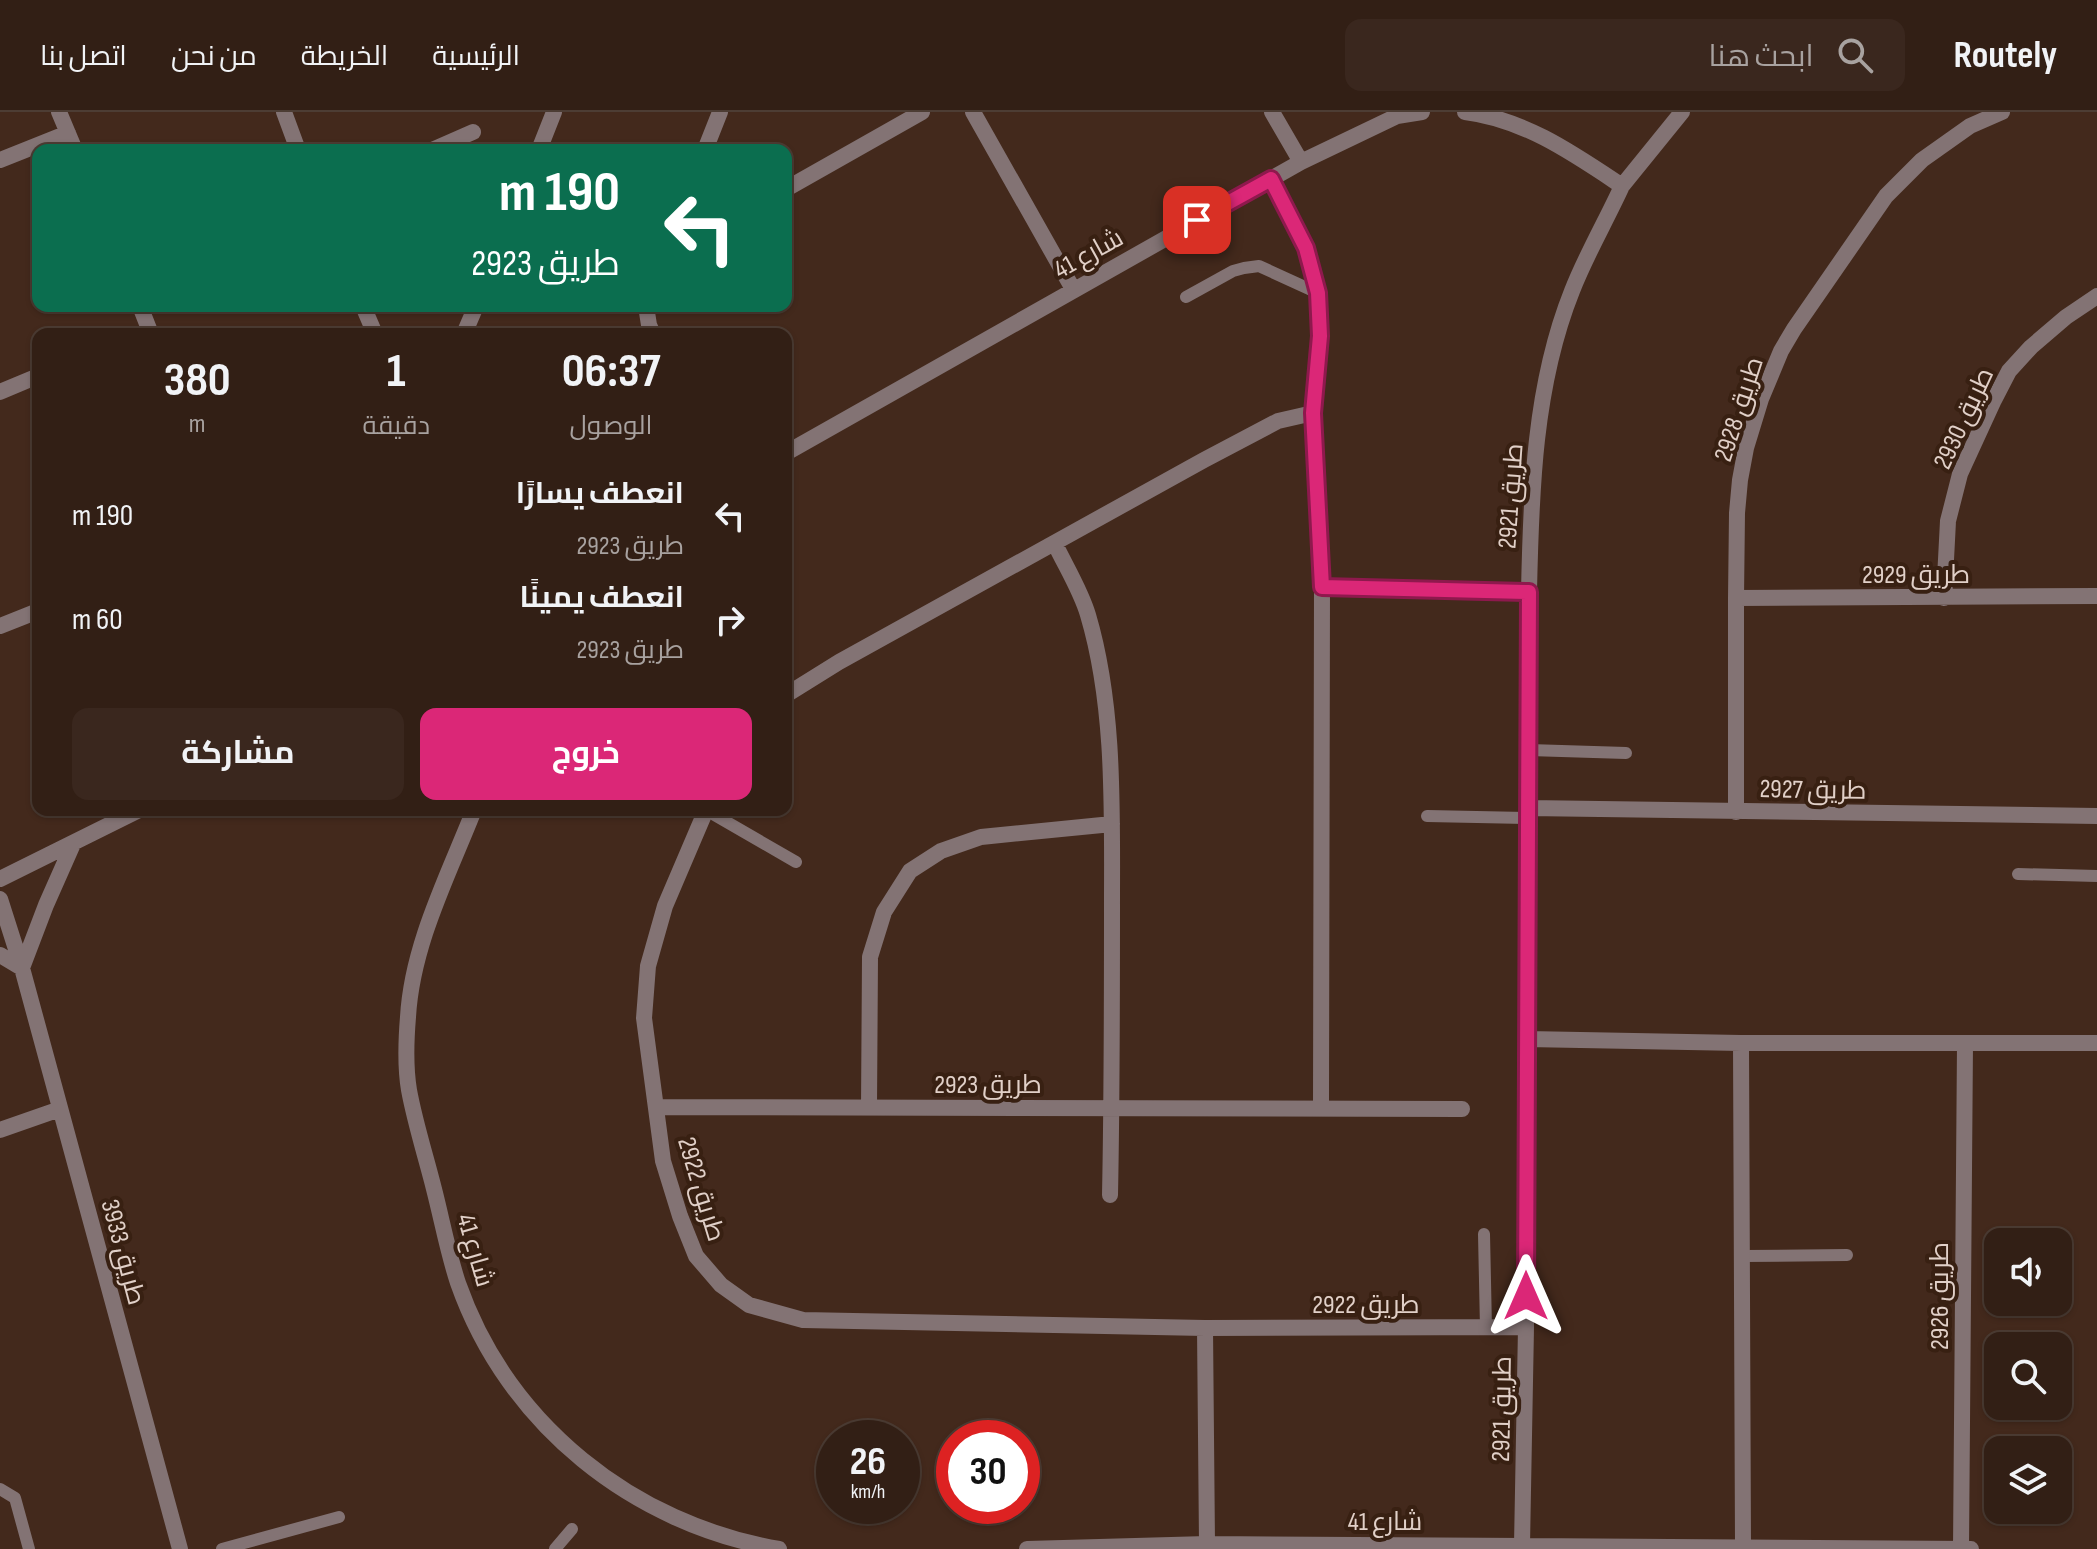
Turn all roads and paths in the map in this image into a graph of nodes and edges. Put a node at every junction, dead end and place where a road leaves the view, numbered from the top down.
1 (59, 112) edge
2 (284, 112) edge
3 (554, 112) edge
4 (720, 112) edge
5 (922, 112) edge
6 (973, 112) edge
7 (1272, 112) edge
8 (1422, 112) edge
9 (1465, 112) edge
10 (1682, 112) edge
11 (2002, 112) edge
12 (473, 132) dead end
13 (68, 133) junction
14 (40, 144) edge
15 (73, 144) edge
16 (296, 144) edge
17 (446, 144) edge
18 (541, 144) edge
19 (707, 144) edge
20 (32, 147) edge
21 (0, 160) edge
22 (1301, 162) junction
23 (1271, 179) junction
24 (792, 186) edge
25 (1622, 186) junction
26 (1073, 289) junction
27 (1318, 293) junction
28 (2097, 296) edge
29 (1186, 297) dead end
30 (32, 379) edge
31 (0, 392) edge
32 (1313, 413) junction
33 (792, 450) edge
34 (1055, 544) junction
35 (1322, 587) junction
36 (1529, 592) junction
37 (2097, 596) edge
38 (1736, 598) junction
39 (1944, 598) junction
40 (32, 613) edge
41 (0, 626) edge
42 (792, 691) edge
43 (1529, 750) junction
44 (1626, 753) dead end
45 (1736, 812) junction
46 (1528, 813) junction
47 (127, 816) edge
48 (472, 816) edge
49 (703, 816) edge
50 (716, 816) edge
51 (1427, 816) dead end
52 (2097, 816) edge
53 (1112, 824) junction
54 (73, 844) junction
55 (796, 862) dead end
56 (2018, 874) dead end
57 (2097, 876) edge
58 (0, 879) edge
59 (0, 899) edge
60 (0, 955) edge
61 (22, 968) junction
62 (1527, 1039) junction
63 (1741, 1043) junction
64 (2097, 1043) edge
65 (1965, 1044) junction
66 (656, 1107) junction
67 (869, 1108) junction
68 (1112, 1108) junction
69 (1321, 1108) junction
70 (60, 1109) junction
71 (1462, 1109) dead end
72 (0, 1130) edge
73 (1110, 1195) dead end
74 (1484, 1234) dead end
75 (1847, 1255) dead end
76 (1743, 1256) junction
77 (1526, 1327) junction
78 (1205, 1328) junction
79 (1486, 1328) junction
80 (0, 1489) edge
81 (339, 1517) dead end
82 (572, 1529) dead end
83 (1207, 1544) junction
84 (1522, 1545) junction
85 (1491, 1547) edge
86 (1743, 1547) junction
87 (29, 1549) edge
88 (180, 1549) edge
89 (222, 1549) edge
90 (555, 1549) edge
91 (779, 1549) edge
92 (1027, 1549) edge
93 (1875, 1549) edge
94 (1961, 1549) edge
95 (1971, 1549) edge

1 - 13 street
2 - 16 street
3 - 18 street
4 - 19 street
5 - 24 street
6 - 26 street
7 - 22 street
8 - 22 street, شارع 41
9 - 25 street
10 - 25 street
11 - 38 street, طريق 2928
12 - 17 street
13 - 14 street
13 - 15 street
20 - 21 street
22 - 23 street, شارع 41
23 - 26 street, شارع 41
23 - 27 street
25 - 36 street, طريق 2921
26 - 33 street, شارع 41
27 - 29 lane
27 - 32 street
28 - 39 street, طريق 2930
30 - 31 street
32 - 34 street
32 - 35 street
34 - 42 street
34 - 53 street
35 - 36 street
35 - 69 street
36 - 43 street, طريق 2921
37 - 39 street, طريق 2929
38 - 39 street, طريق 2929
38 - 45 street, طريق 2928
40 - 41 street
43 - 44 lane
43 - 46 street, طريق 2921
45 - 46 street, طريق 2927
45 - 52 street, طريق 2927
46 - 51 lane
46 - 62 street, طريق 2921
47 - 54 street
48 - 91 street, شارع 41
49 - 66 street, طريق 2922
50 - 55 lane
53 - 67 street
53 - 68 street
54 - 58 street
54 - 61 street
56 - 57 lane
59 - 61 street, طريق 3933
60 - 61 street
61 - 70 street, طريق 3933
62 - 63 street
62 - 77 street, طريق 2921
63 - 65 street
63 - 76 street
64 - 65 street
65 - 94 street, طريق 2926
66 - 67 street, طريق 2923
66 - 78 street, طريق 2922
67 - 68 street, طريق 2923
68 - 69 street, طريق 2923
68 - 73 street
69 - 71 street, طريق 2923
70 - 72 street
70 - 88 street, طريق 3933
74 - 79 lane
75 - 76 lane
76 - 86 street
77 - 79 street, طريق 2922
77 - 84 street, طريق 2921
78 - 79 street, طريق 2922
78 - 83 street
80 - 87 lane
81 - 89 lane
82 - 90 lane
83 - 85 street, شارع 41
83 - 92 street, شارع 41
84 - 85 street, شارع 41
84 - 86 street, شارع 41
86 - 93 street, شارع 41
93 - 94 street, شارع 41
94 - 95 street, شارع 41

